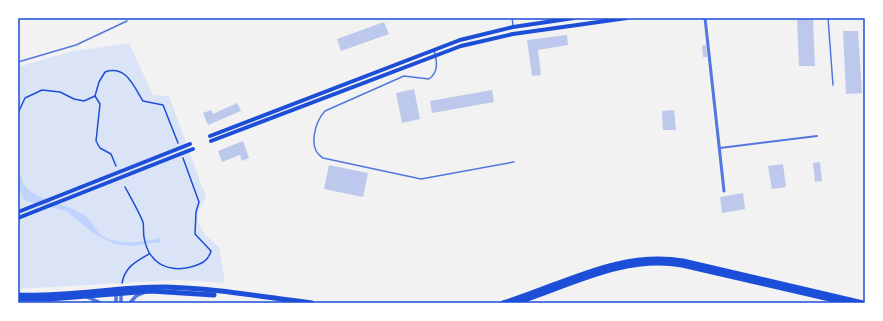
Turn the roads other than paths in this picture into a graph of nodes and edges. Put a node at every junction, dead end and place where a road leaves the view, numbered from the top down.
1 (512, 18) edge
2 (574, 18) edge
3 (627, 18) edge
4 (705, 18) edge
5 (828, 18) edge
6 (127, 20) dead end
7 (513, 27) junction
8 (434, 50) junction
9 (436, 55) junction
10 (18, 62) edge
11 (833, 85) dead end
12 (210, 136) dead end
13 (818, 136) dead end
14 (211, 141) dead end
15 (190, 144) dead end
16 (720, 148) junction
17 (193, 149) dead end
18 (514, 162) dead end
19 (724, 191) dead end
20 (18, 212) edge
21 (18, 218) edge
22 (118, 291) junction
23 (151, 291) junction
24 (18, 295) edge
25 (84, 296) junction
26 (18, 299) edge
27 (101, 303) edge
28 (116, 303) edge
29 (121, 303) edge
30 (130, 303) edge
31 (284, 303) edge
32 (312, 303) edge
33 (503, 303) edge
34 (515, 303) edge
35 (847, 303) edge
36 (864, 303) edge

1 - 7 lane
2 - 7 main road
3 - 9 main road
4 - 16 street
5 - 11 lane
6 - 10 lane
7 - 8 main road
8 - 9 lane
8 - 12 main road
9 - 14 main road
9 - 18 lane
13 - 16 street
15 - 20 main road
16 - 19 street
17 - 21 main road
22 - 23 highway
22 - 24 highway
22 - 25 highway
22 - 28 street
22 - 29 street
22 - 32 highway
23 - 30 street
23 - 31 highway
25 - 26 highway
25 - 27 street
33 - 36 highway
34 - 35 highway

